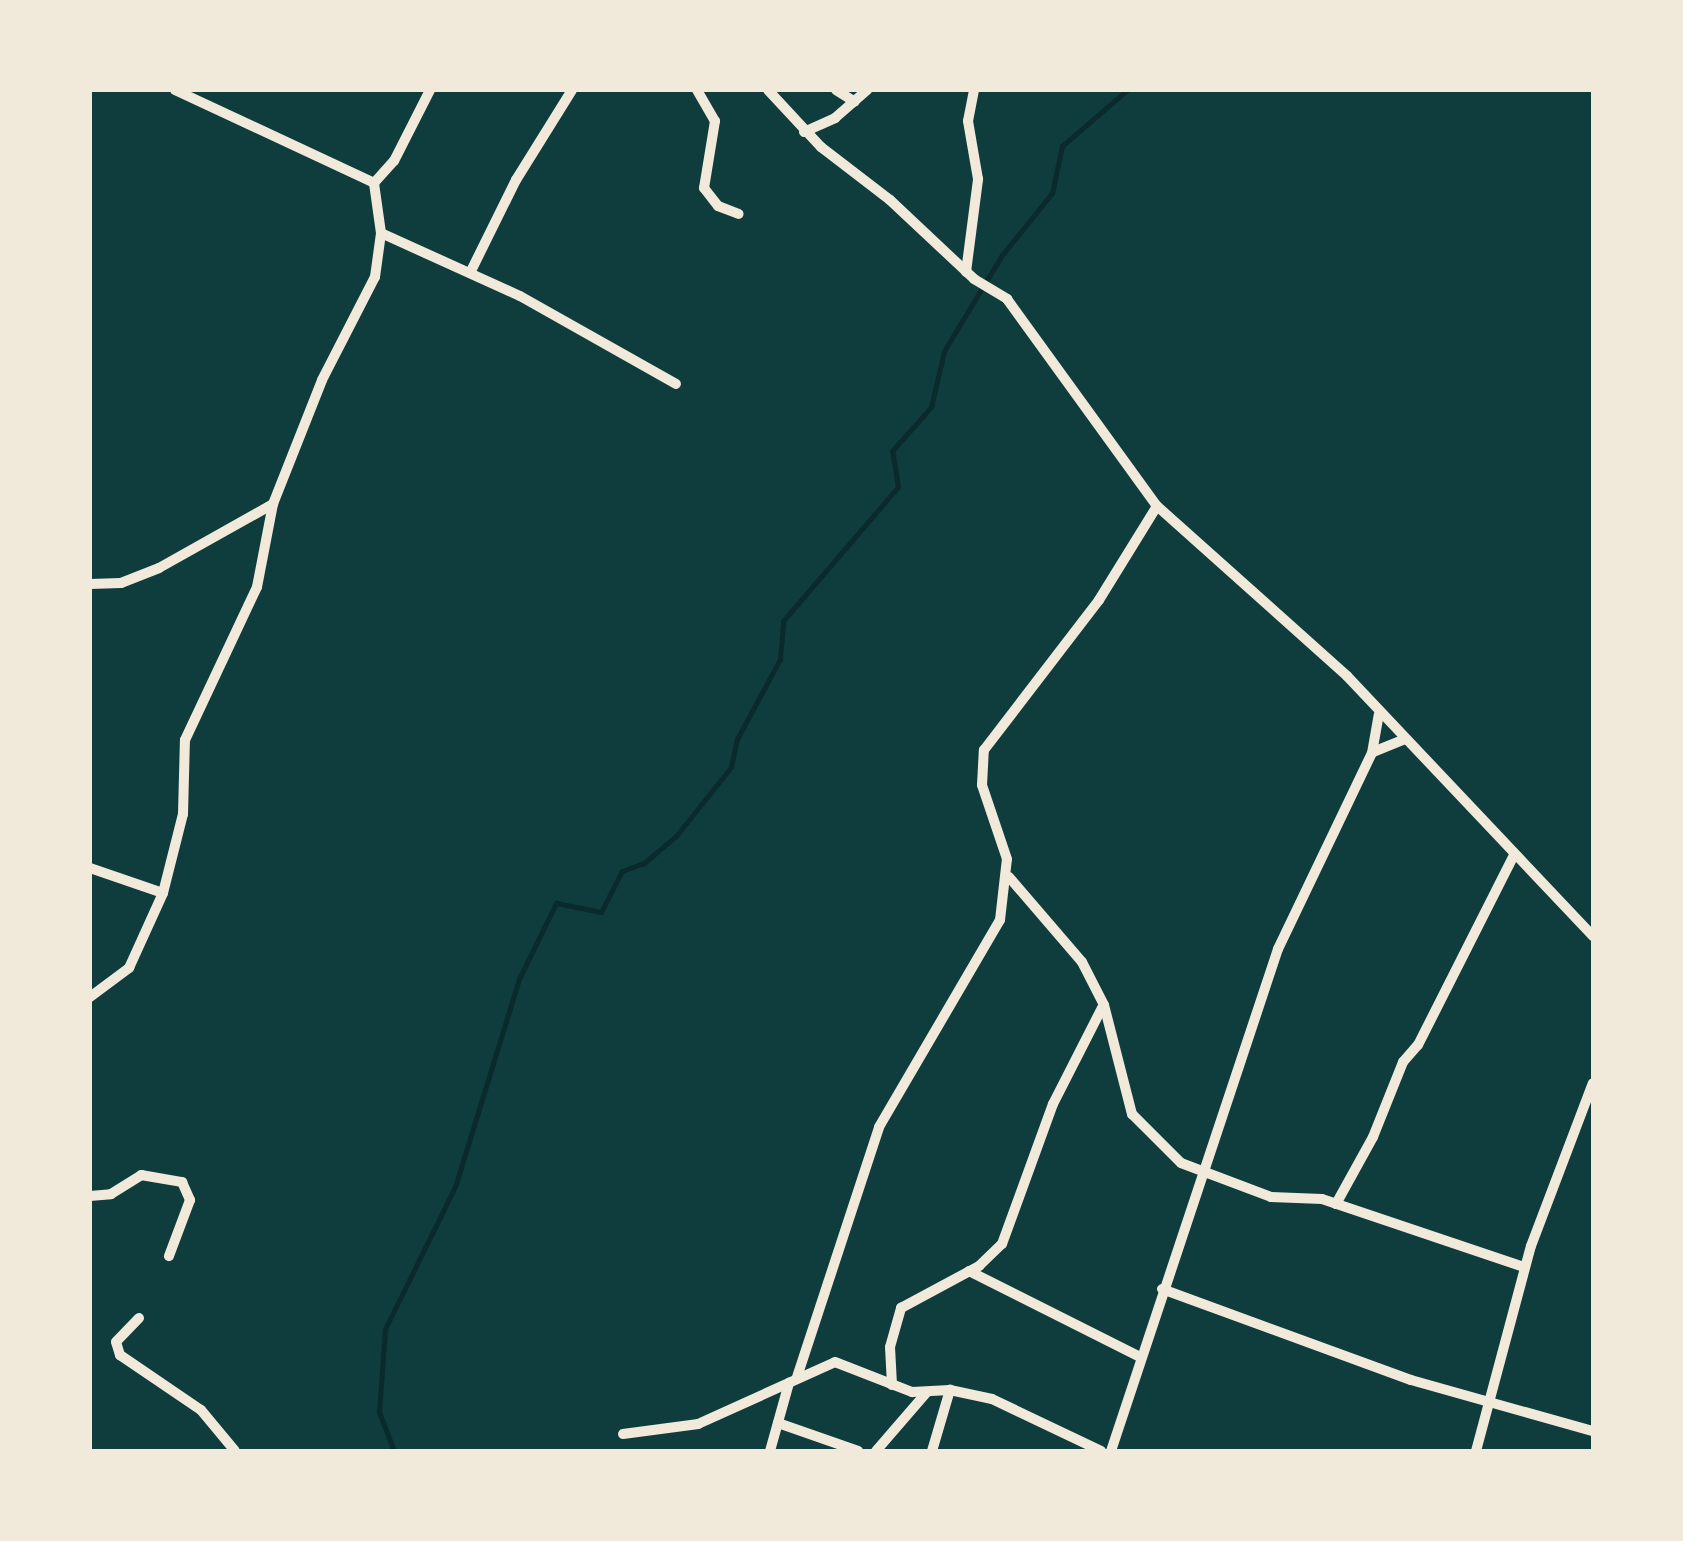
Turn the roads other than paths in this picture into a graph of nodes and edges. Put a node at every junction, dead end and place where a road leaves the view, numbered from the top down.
1 (175, 90) edge
2 (430, 90) edge
3 (572, 90) edge
4 (697, 90) edge
5 (768, 90) edge
6 (836, 90) edge
7 (867, 90) edge
8 (974, 90) edge
9 (855, 102) junction
10 (804, 132) junction
11 (374, 184) junction
12 (739, 214) dead end
13 (381, 233) junction
14 (470, 271) junction
15 (970, 276) junction
16 (676, 384) dead end
17 (274, 504) junction
18 (1156, 506) junction
19 (90, 584) edge
20 (1379, 715) junction
21 (1406, 739) junction
22 (1372, 753) junction
23 (1513, 857) junction
24 (90, 868) edge
25 (1009, 878) junction
26 (163, 894) junction
27 (1593, 936) edge
28 (90, 997) edge
29 (1104, 1005) junction
30 (1593, 1083) edge
31 (1206, 1174) junction
32 (90, 1196) edge
33 (1336, 1204) junction
34 (169, 1256) dead end
35 (1524, 1268) junction
36 (969, 1271) junction
37 (1162, 1289) junction
38 (140, 1318) dead end
39 (1140, 1357) junction
40 (793, 1380) junction
41 (892, 1385) junction
42 (950, 1390) junction
43 (926, 1393) junction
44 (1490, 1398) junction
45 (778, 1423) junction
46 (1593, 1431) edge
47 (623, 1434) dead end
48 (235, 1451) edge
49 (770, 1451) edge
50 (858, 1451) edge
51 (876, 1451) edge
52 (932, 1451) edge
53 (1101, 1451) edge
54 (1111, 1451) edge
55 (1476, 1451) edge

1 - 11 street
2 - 11 street
3 - 14 street
4 - 12 street
5 - 10 street
6 - 9 street
7 - 9 street
8 - 15 street
9 - 10 street
10 - 15 street
11 - 13 street
13 - 14 street
13 - 17 street
14 - 16 street
15 - 18 street
17 - 19 street
17 - 26 street
18 - 20 street
18 - 25 street
20 - 21 street
20 - 22 street
21 - 22 street
21 - 23 street
22 - 31 street
23 - 27 street
23 - 33 street
24 - 26 street
25 - 29 street
25 - 40 street
26 - 28 street
29 - 31 street
29 - 36 street
30 - 35 street
31 - 33 street
31 - 37 street
32 - 34 street
33 - 35 street
35 - 44 street
36 - 39 street
36 - 41 street
37 - 39 street
37 - 44 street
38 - 48 street
39 - 54 street
40 - 41 street
40 - 45 street
40 - 47 street
41 - 43 street
42 - 43 street
42 - 52 street
42 - 53 street
43 - 51 street
44 - 46 street
44 - 55 street
45 - 49 street
45 - 50 street

